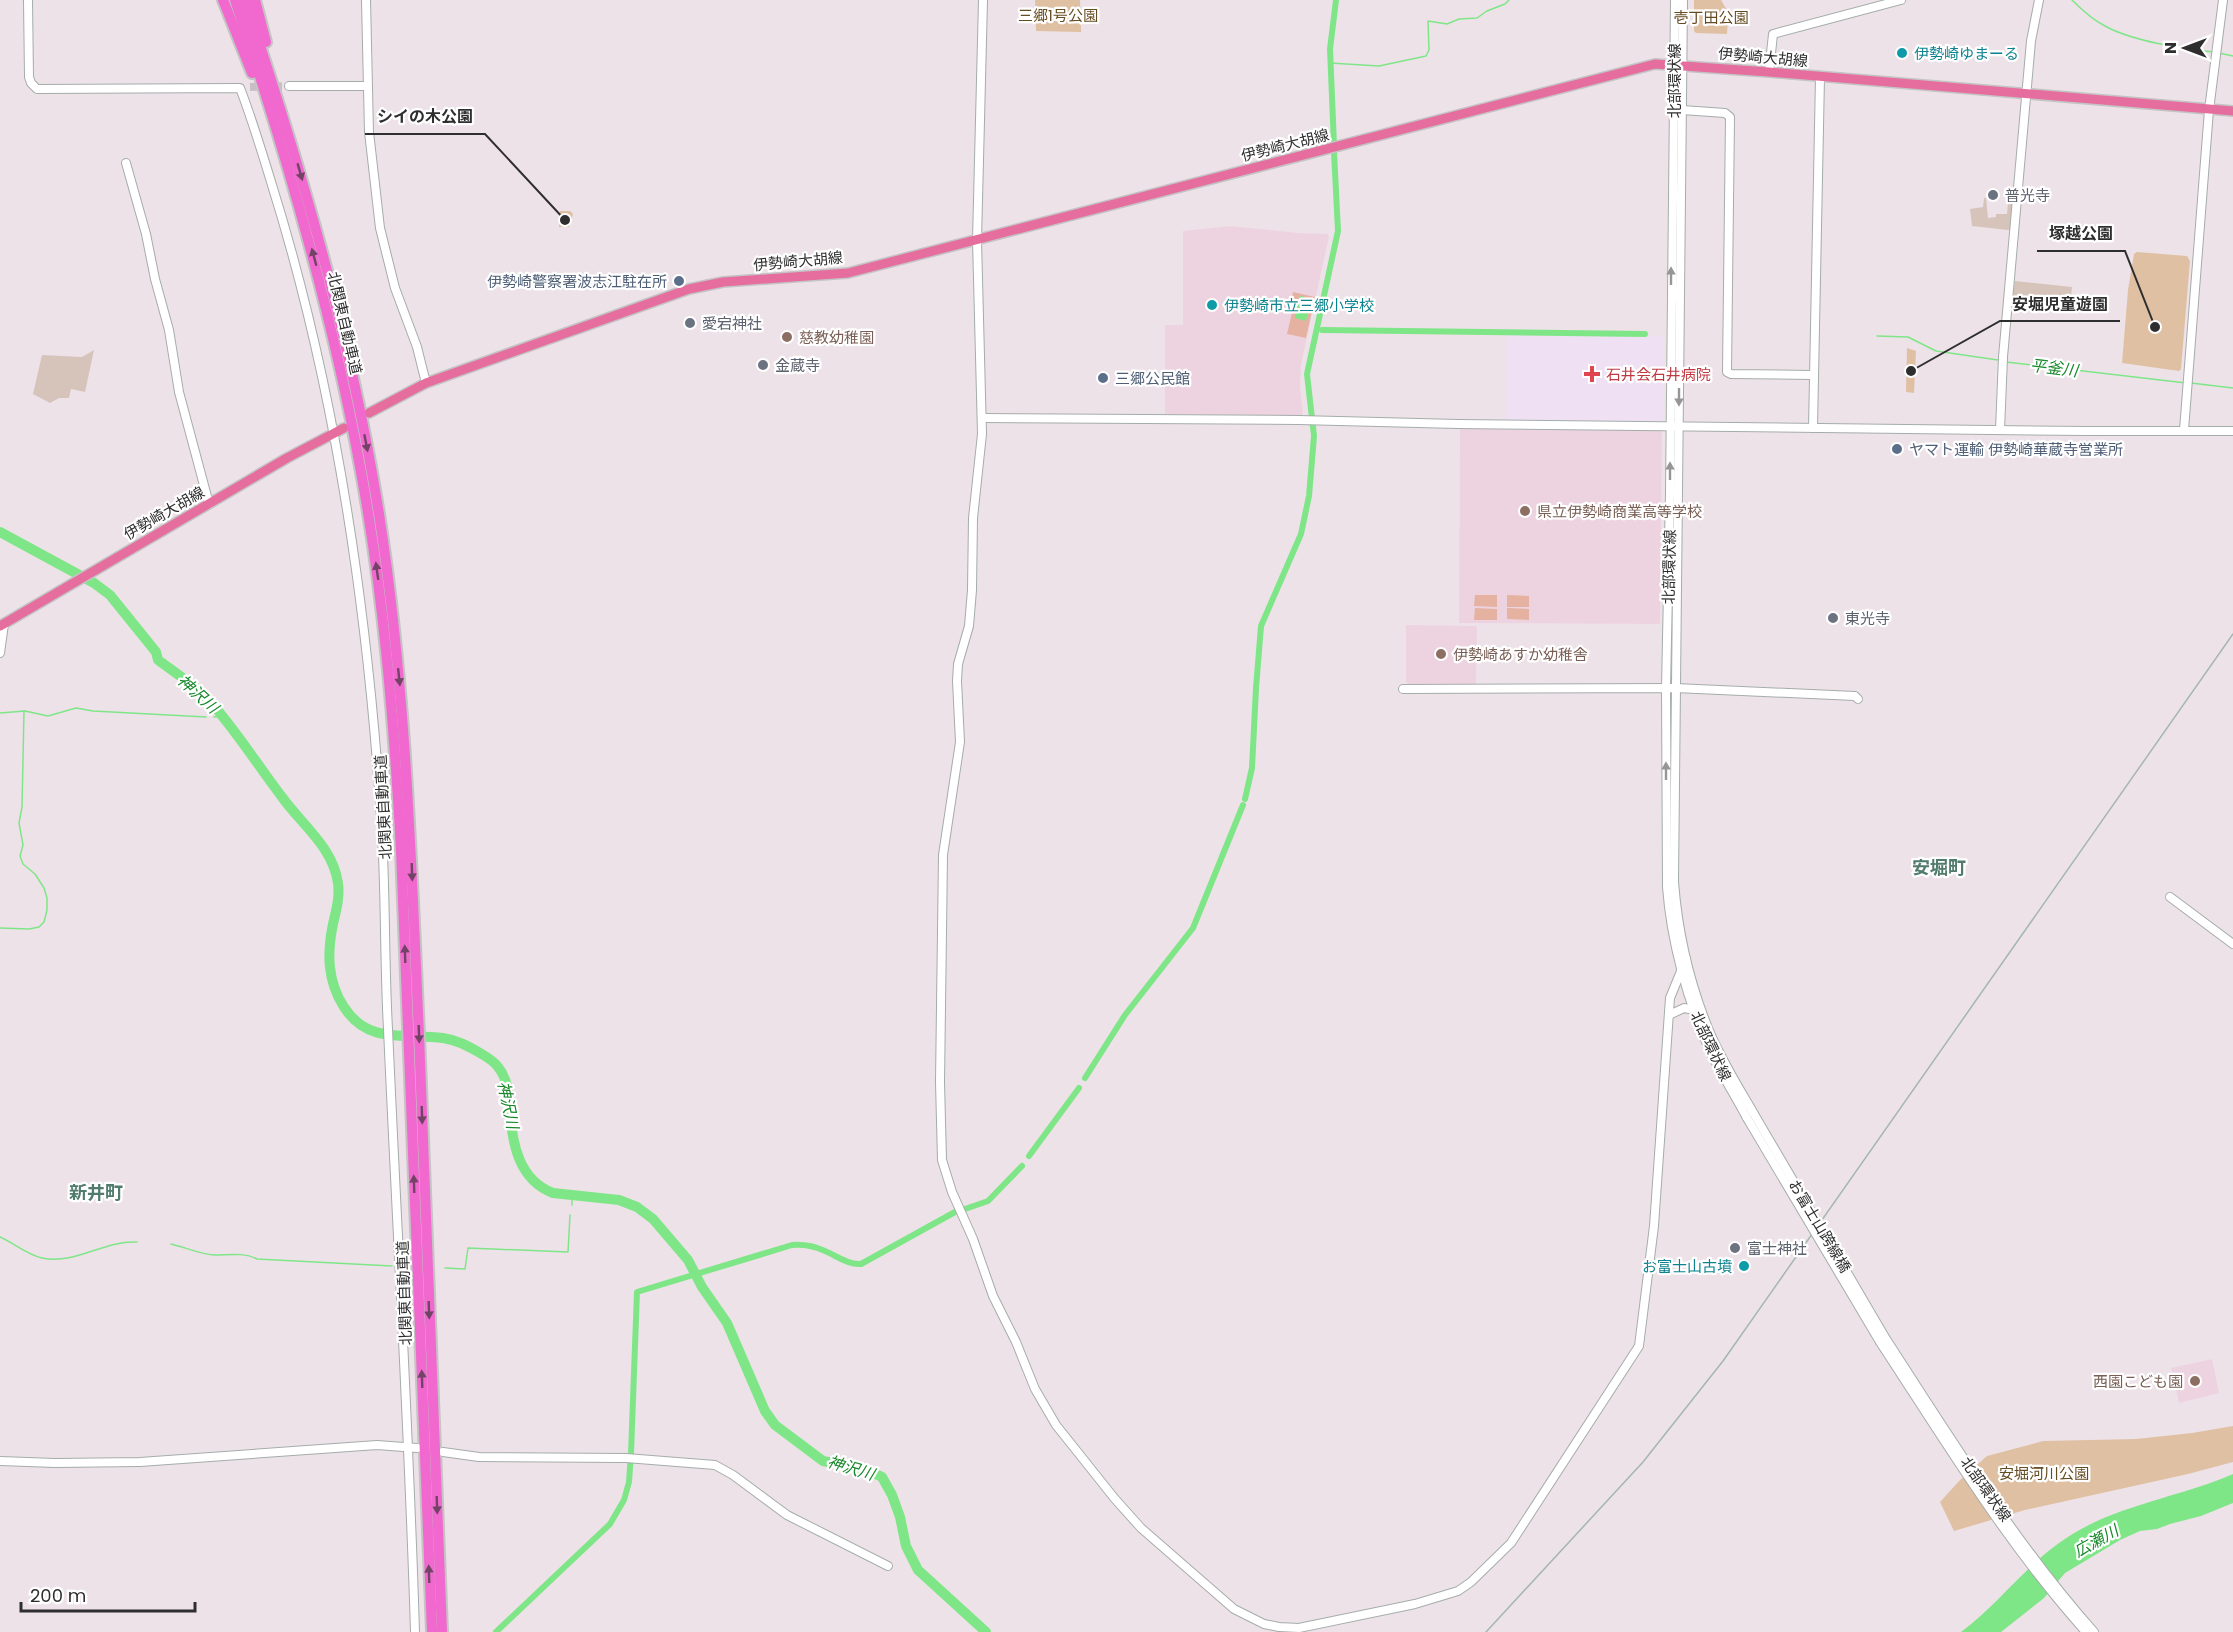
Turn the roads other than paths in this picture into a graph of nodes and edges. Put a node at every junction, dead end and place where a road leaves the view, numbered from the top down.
1 (28, 0) edge
2 (223, 0) edge
3 (235, 0) edge
4 (245, 0) edge
5 (255, 0) edge
6 (366, 0) edge
7 (983, 0) edge
8 (1675, 0) edge
9 (1683, 0) edge
10 (1900, 0) edge
11 (2039, 0) edge
12 (2223, 0) edge
13 (1678, 65) junction
14 (1769, 72) junction
15 (1820, 77) junction
16 (289, 86) tunnel mouth
17 (368, 86) junction
18 (250, 87) tunnel mouth
19 (240, 88) junction
20 (2026, 94) junction
21 (1682, 110) junction
22 (2209, 110) junction
23 (2233, 111) edge
24 (283, 116) junction
25 (126, 163) dead end
26 (292, 180) junction
27 (977, 240) junction
28 (1813, 375) junction
29 (426, 383) junction
30 (369, 413) dead end
31 (982, 418) junction
32 (1675, 426) junction
33 (345, 428) dead end
34 (1813, 428) junction
35 (2000, 430) junction
36 (2184, 430) junction
37 (2233, 431) edge
38 (333, 434) junction
39 (209, 504) junction
40 (2, 625) edge
41 (0, 653) edge
42 (1670, 688) junction
43 (1403, 689) dead end
44 (1858, 699) dead end
45 (2170, 897) dead end
46 (2233, 944) edge
47 (1686, 959) junction
48 (1682, 969) junction
49 (1694, 1010) junction
50 (413, 1012) junction
51 (1669, 1015) junction
52 (414, 1057) junction
53 (1750, 1116) junction
54 (1883, 1340) joint
55 (412, 1448) junction
56 (443, 1452) dead end
57 (0, 1461) edge
58 (1966, 1466) junction
59 (888, 1566) dead end
60 (415, 1632) edge
61 (432, 1632) edge
62 (442, 1632) edge
63 (2086, 1632) edge
64 (2094, 1632) edge

1 - 19 street
2 - 26 highway
3 - 26 highway, 北関東自動車道
4 - 24 highway, 北関東自動車道
5 - 24 highway
6 - 17 street
7 - 27 street
8 - 13 street, 北部環状線
9 - 13 street, 北部環状線
10 - 14 street
11 - 20 street
12 - 22 street
13 - 14 main road, 伊勢崎大胡線
13 - 21 street, 北部環状線
13 - 27 main road, 伊勢崎大胡線
32 -> 13 street, 北部環状線
14 - 15 main road, 伊勢崎大胡線
15 - 20 main road, 伊勢崎大胡線
15 - 28 street
16 - 17 street
17 - 29 street
18 - 19 street
19 - 38 street
20 - 22 main road, 伊勢崎大胡線
20 - 35 street
21 - 28 street
21 -> 32 street, 北部環状線
22 - 23 main road, 伊勢崎大胡線
22 - 36 street
24 -> 50 highway, 北関東自動車道
25 - 39 street
50 -> 26 highway, 北関東自動車道
27 - 29 main road, 伊勢崎大胡線
27 - 31 street
28 - 34 street
29 - 30 main road, 伊勢崎大胡線
31 - 32 street
31 - 51 street
32 - 34 street
32 - 42 street, 北部環状線
33 - 38 main road, 伊勢崎大胡線
34 - 35 street
35 - 36 street
36 - 37 street
38 - 39 main road, 伊勢崎大胡線
38 - 55 street
39 - 40 main road, 伊勢崎大胡線
40 - 41 street
42 - 43 street
42 - 44 street
42 - 47 street, 北部環状線
48 -> 42 street, 北部環状線
45 - 46 street
47 - 48 street
47 - 53 street, 北部環状線
48 - 49 street, 北部環状線
48 - 51 street
49 - 51 street
49 - 53 street, 北部環状線
50 - 52 highway, 北関東自動車道
61 -> 52 highway, 北関東自動車道
52 -> 62 highway, 北関東自動車道
53 - 54 street, お富士山跨線橋, bridge
54 - 58 street, 北部環状線
55 - 57 street
55 - 60 street
56 - 59 street
58 - 63 street, 北部環状線
58 - 64 street, 北部環状線

